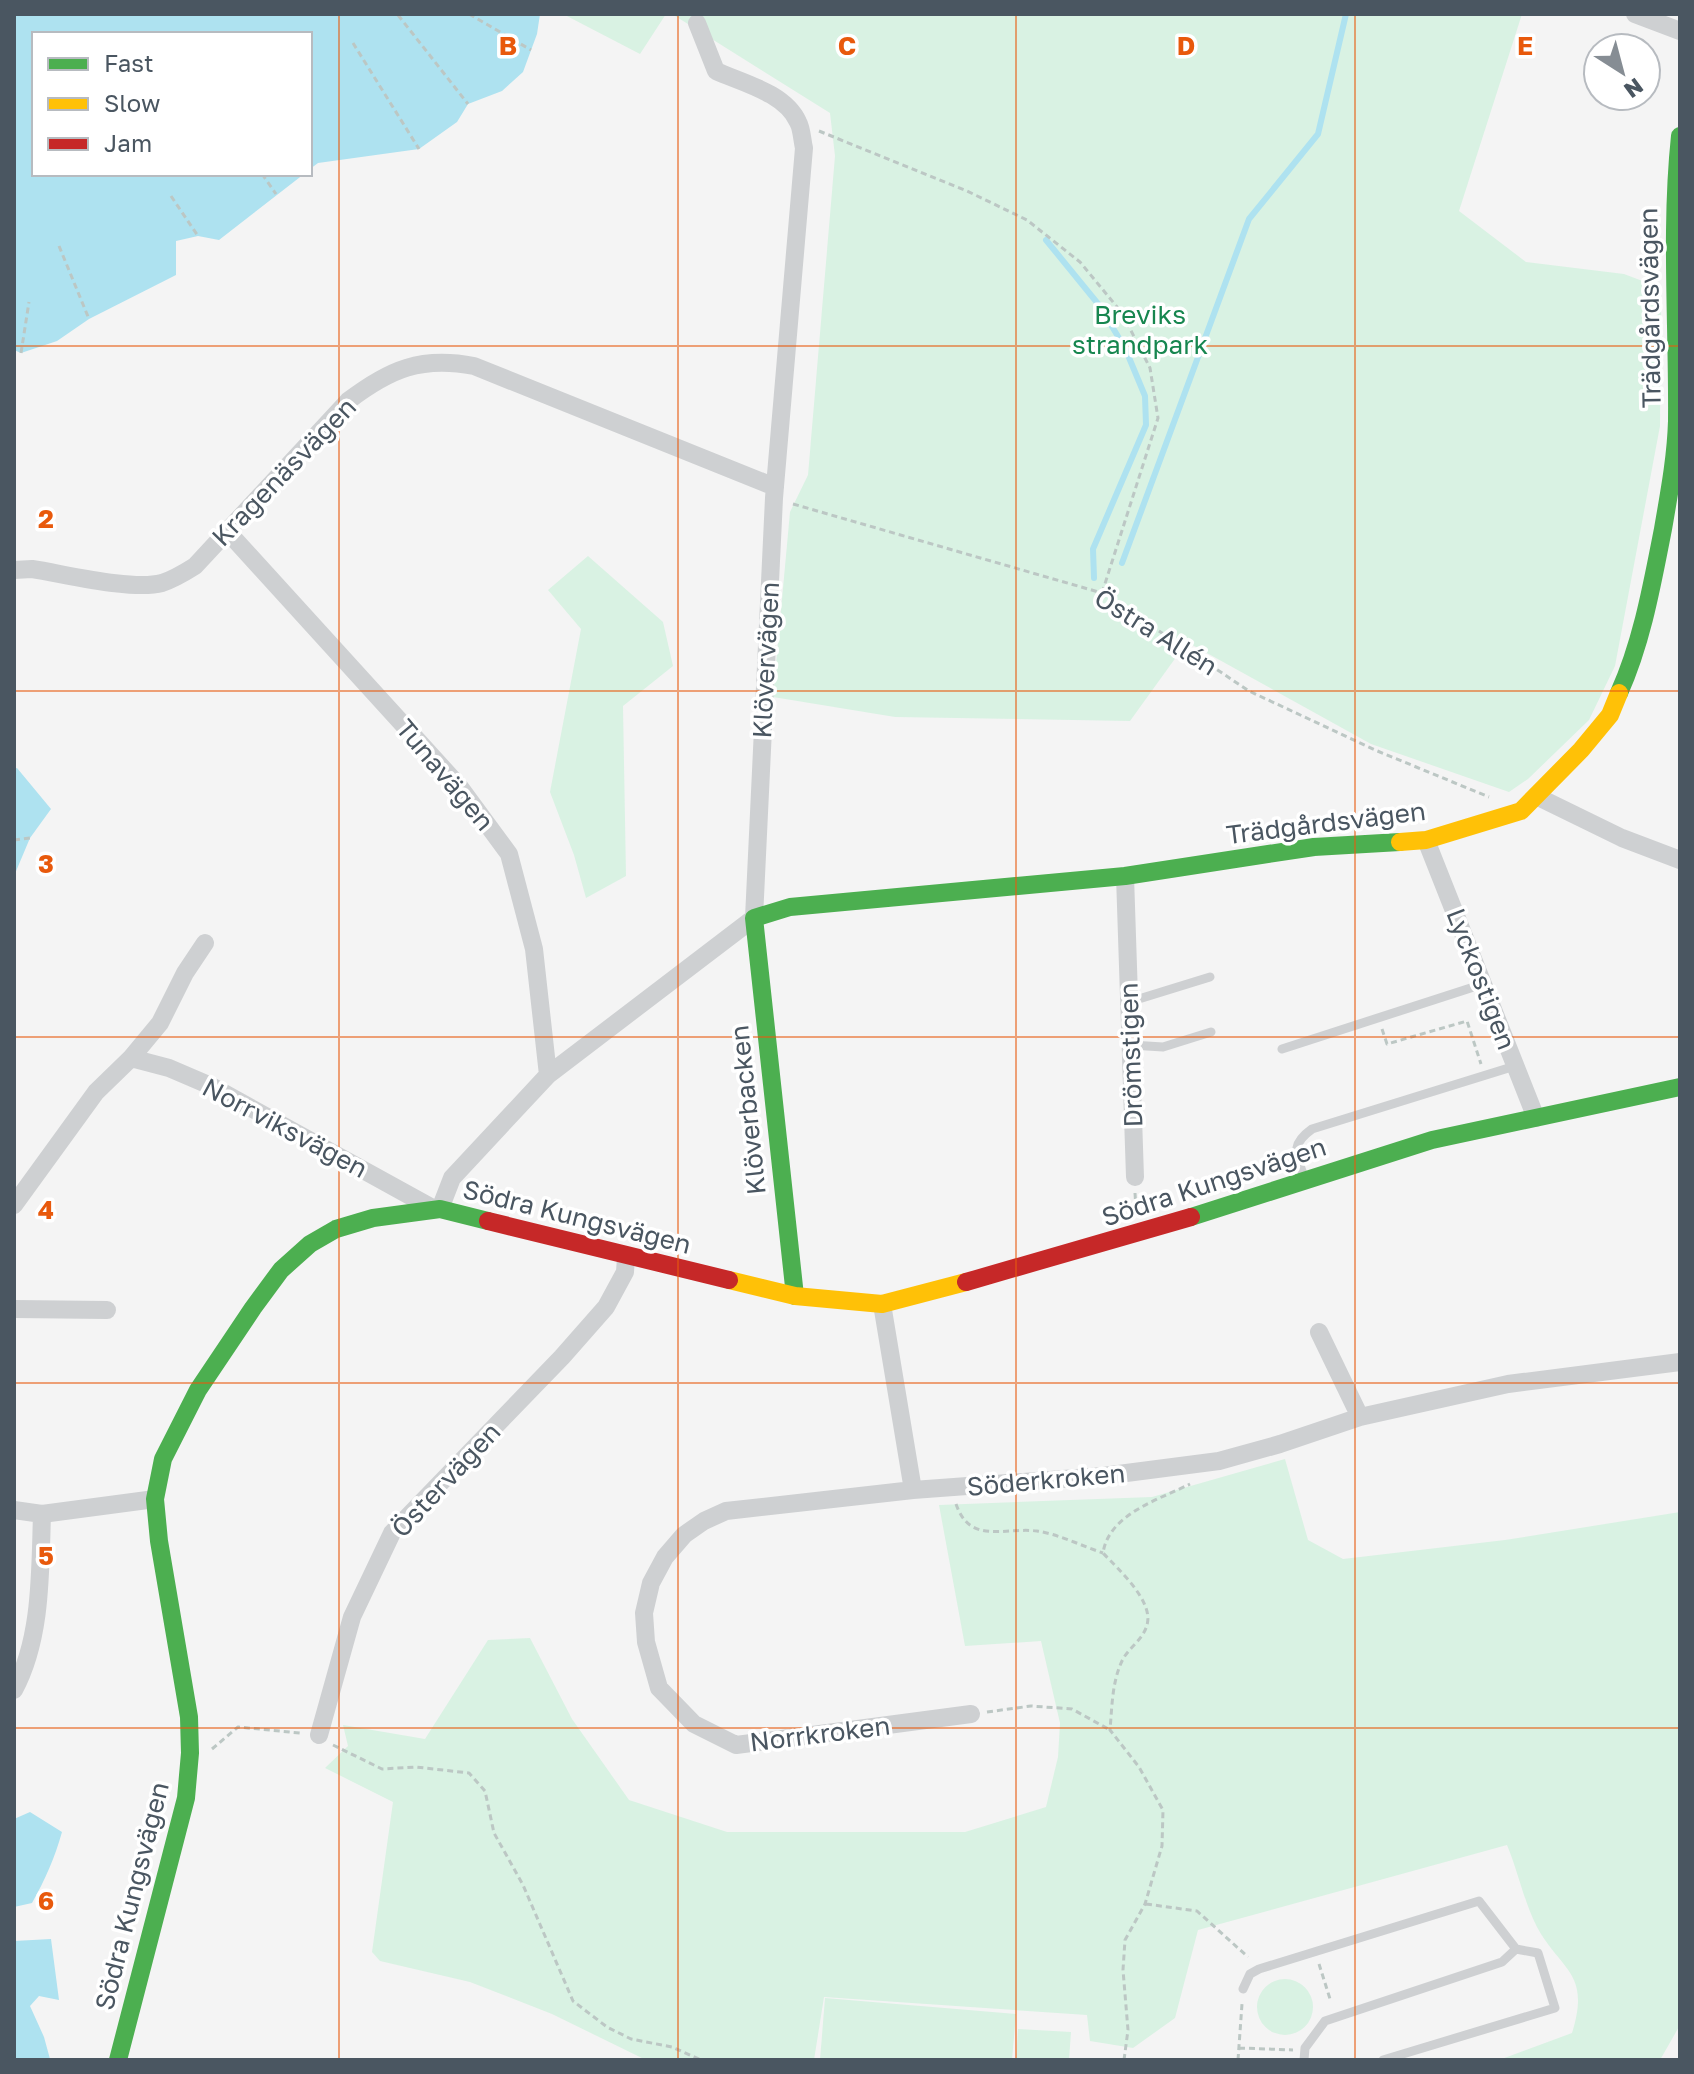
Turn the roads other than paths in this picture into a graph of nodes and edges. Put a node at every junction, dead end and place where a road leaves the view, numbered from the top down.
1 (1635, 14) edge
2 (697, 23) dead end
3 (1680, 31) edge
4 (1680, 136) edge
5 (1677, 185) edge
6 (1679, 425) edge
7 (775, 493) junction
8 (227, 531) junction
9 (14, 570) edge
10 (1536, 796) junction
11 (1426, 840) junction
12 (1680, 860) edge
13 (1125, 876) junction
14 (754, 918) junction
15 (205, 943) dead end
16 (1210, 977) dead end
17 (1483, 984) junction
18 (1129, 1002) junction
19 (1211, 1032) dead end
20 (1131, 1045) junction
21 (1282, 1049) dead end
22 (131, 1058) junction
23 (1515, 1066) junction
24 (548, 1075) junction
25 (1680, 1087) edge
26 (1536, 1118) junction
27 (1135, 1177) road end
28 (1305, 1180) junction
29 (14, 1205) edge
30 (437, 1209) junction
31 (626, 1257) junction
32 (795, 1296) junction
33 (882, 1304) junction
34 (14, 1309) edge
35 (107, 1310) dead end
36 (1319, 1332) dead end
37 (1680, 1362) edge
38 (1360, 1417) junction
39 (913, 1490) junction
40 (155, 1499) junction
41 (14, 1510) edge
42 (42, 1514) junction
43 (14, 1690) edge
44 (971, 1714) road end
45 (319, 1735) road end
46 (1516, 1949) junction
47 (1243, 1989) road end
48 (1304, 2056) edge
49 (118, 2060) edge
50 (1383, 2060) edge

1 - 3 street
2 - 7 street, Klövervägen
4 - 5 street, Trädgårdsvägen
5 - 6 street, Trädgårdsvägen
6 - 10 street, Trädgårdsvägen
7 - 8 street, Kragenäsvägen
7 - 14 street, Klövervägen
8 - 9 street, Kragenäsvägen
8 - 24 street, Tunavägen
10 - 11 street, Trädgårdsvägen
10 - 12 street
11 - 13 street, Trädgårdsvägen
11 - 17 street, Lyckostigen
13 - 14 street, Trädgårdsvägen
13 - 18 street, Drömstigen
14 - 24 street
14 - 32 street, Klöverbacken
15 - 22 street
16 - 18 lane
17 - 21 lane
17 - 23 street, Lyckostigen
18 - 20 street, Drömstigen
19 - 20 lane
20 - 27 street, Drömstigen
22 - 29 street
22 - 30 street, Norrviksvägen
23 - 26 street, Lyckostigen
23 - 28 lane
24 - 30 street
25 - 26 street, Södra Kungsvägen
26 - 28 street, Södra Kungsvägen
28 - 33 street, Södra Kungsvägen
30 - 31 street, Södra Kungsvägen
30 - 40 street, Södra Kungsvägen
31 - 32 street, Södra Kungsvägen
31 - 45 street, Östervägen
32 - 33 street, Södra Kungsvägen
33 - 39 street
34 - 35 street
36 - 38 street
37 - 38 street, Söderkroken
38 - 39 street, Söderkroken
39 - 44 street, Norrkroken
40 - 42 street
40 - 49 street, Södra Kungsvägen
41 - 42 street
42 - 43 street
46 - 47 lane
46 - 48 lane
46 - 50 lane

